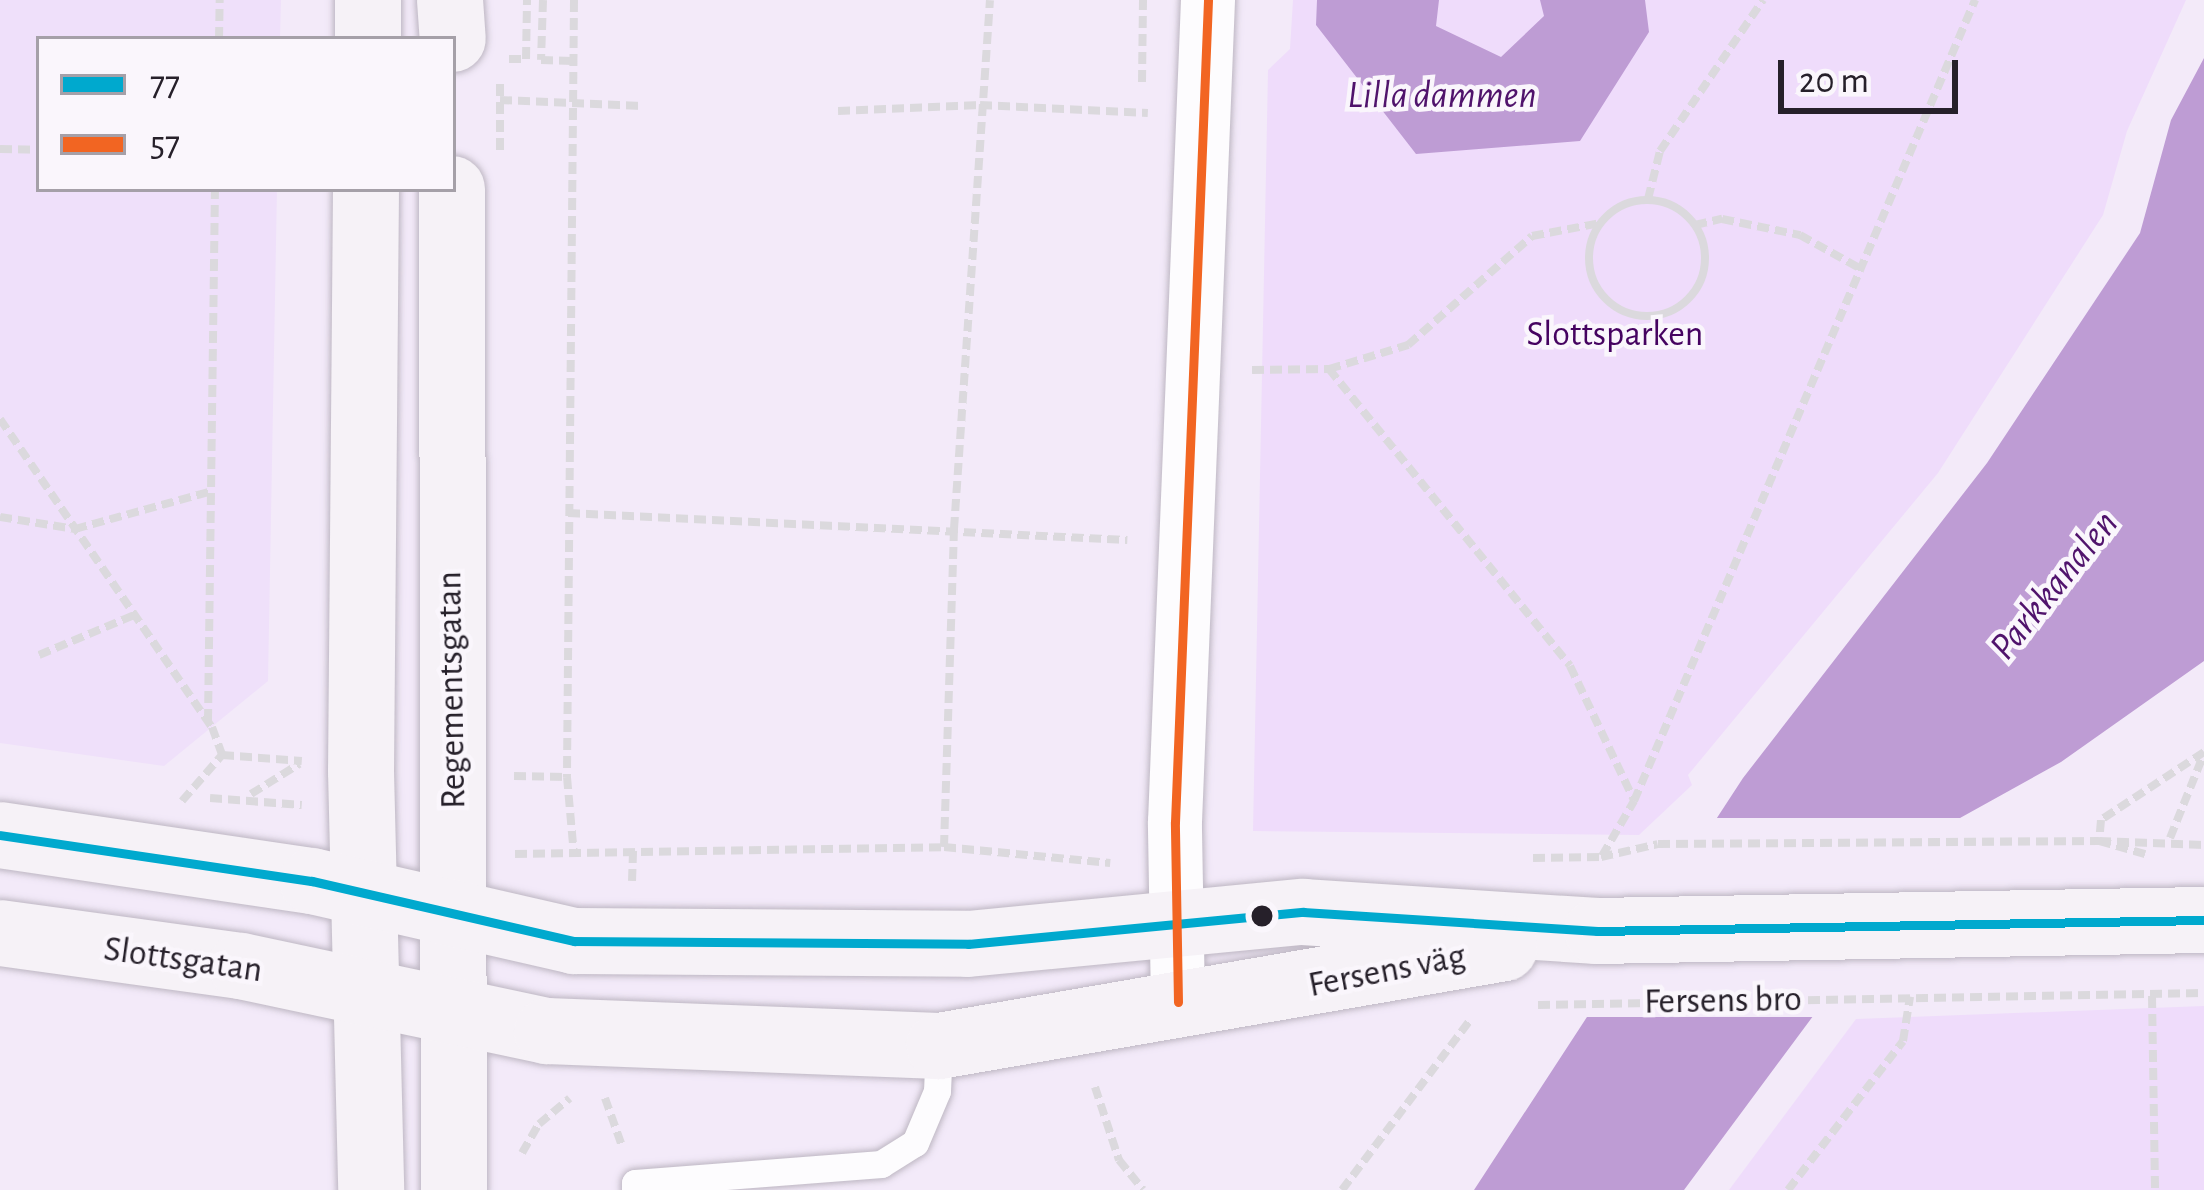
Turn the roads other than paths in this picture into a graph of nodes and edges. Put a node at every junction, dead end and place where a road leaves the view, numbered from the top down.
1 (368, 0) edge
2 (450, 0) edge
3 (1208, 0) edge
4 (368, 36) edge
5 (477, 49) edge
6 (367, 192) edge
7 (452, 192) edge
8 (0, 836) edge
9 (363, 894) junction
10 (453, 916) junction
11 (1177, 919) junction
12 (2204, 920) edge
13 (1598, 931) junction
14 (0, 933) edge
15 (365, 991) junction
16 (1178, 1002) junction
17 (452, 1009) junction
18 (939, 1046) junction
19 (371, 1167) edge
20 (635, 1186) edge
21 (454, 1190) edge

1 - 4 main road
2 - 5 main road
3 - 11 street
6 - 9 main road
7 - 10 main road, Regementsgatan
8 - 9 main road, Fersens väg
9 - 10 main road, Fersens väg
9 - 15 main road
10 - 11 main road, Fersens väg
10 - 17 main road, Regementsgatan
11 - 13 main road, Fersens väg
11 - 16 street
12 - 13 main road, Fersens bro
13 - 16 main road, Fersens väg
14 - 15 main road, Slottsgatan
15 - 17 main road, Fersens väg
15 - 19 main road
16 - 18 main road, Fersens väg
17 - 18 main road, Fersens väg
17 - 21 main road, Regementsgatan
18 - 20 lane

